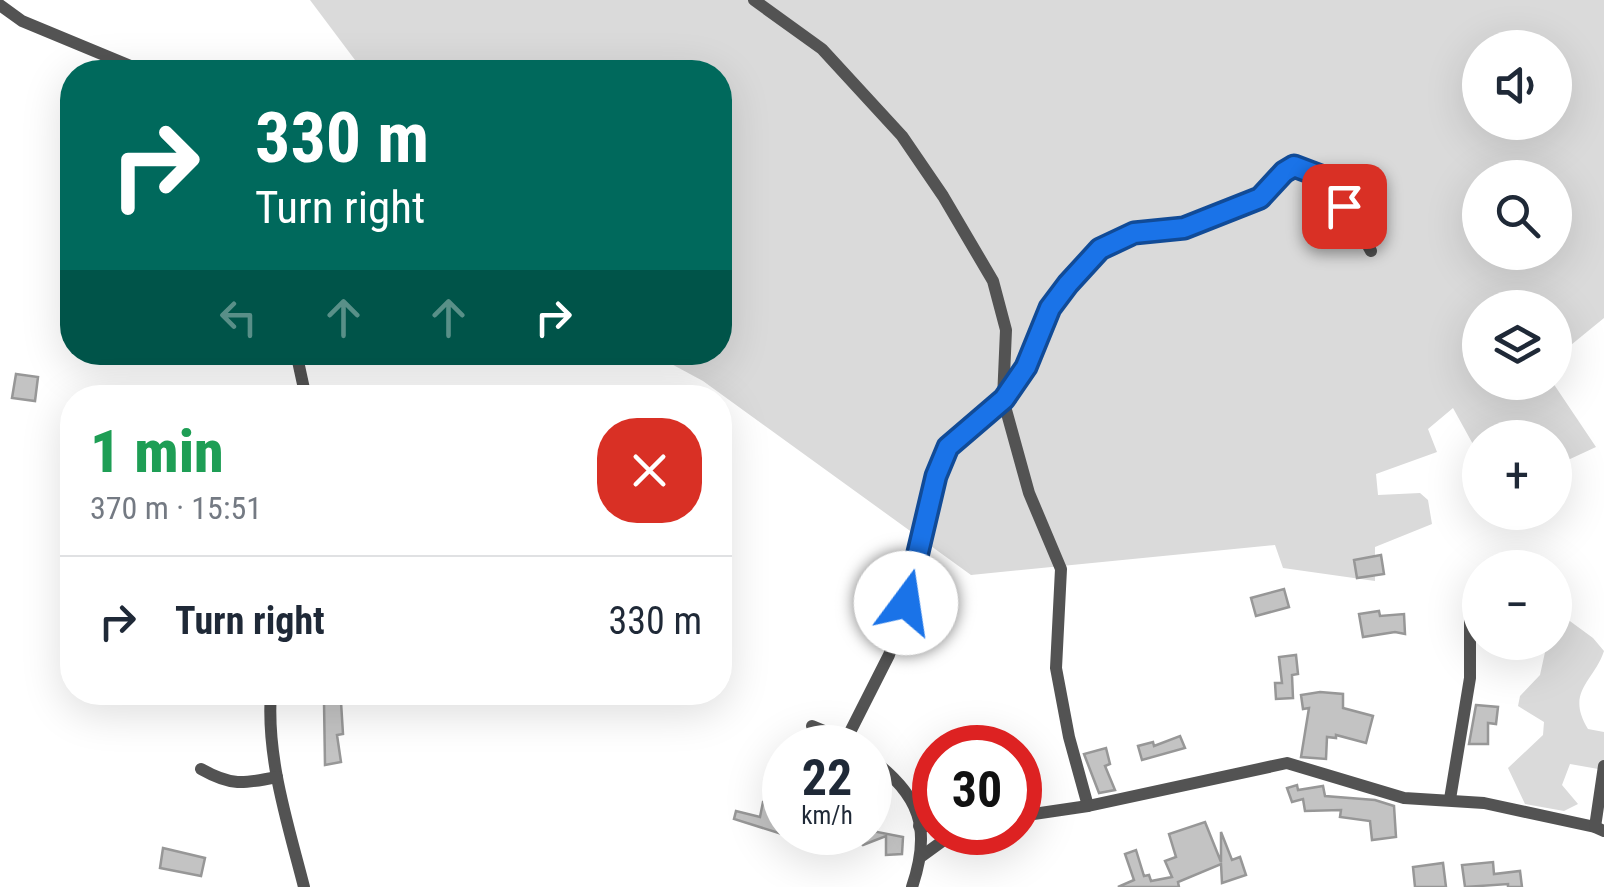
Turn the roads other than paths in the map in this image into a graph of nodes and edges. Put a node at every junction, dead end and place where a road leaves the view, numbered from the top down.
1 (754, 0) edge
2 (0, 5) edge
3 (117, 60) edge
4 (1371, 251) dead end
5 (1004, 399) junction
6 (1470, 660) edge
7 (270, 705) edge
8 (859, 725) edge
9 (1604, 766) edge
10 (201, 769) dead end
11 (892, 774) edge
12 (277, 777) junction
13 (1450, 799) junction
14 (912, 801) edge
15 (1088, 806) junction
16 (1042, 813) edge
17 (1600, 829) edge
18 (922, 856) edge
19 (304, 887) edge
20 (912, 887) edge

1 - 5 street
2 - 3 street
4 - 5 street
5 - 8 street
5 - 15 street
6 - 13 street
7 - 12 street
9 - 17 street
10 - 12 street
11 - 14 street
12 - 19 street
13 - 15 street
13 - 17 street
15 - 16 street
18 - 20 street

